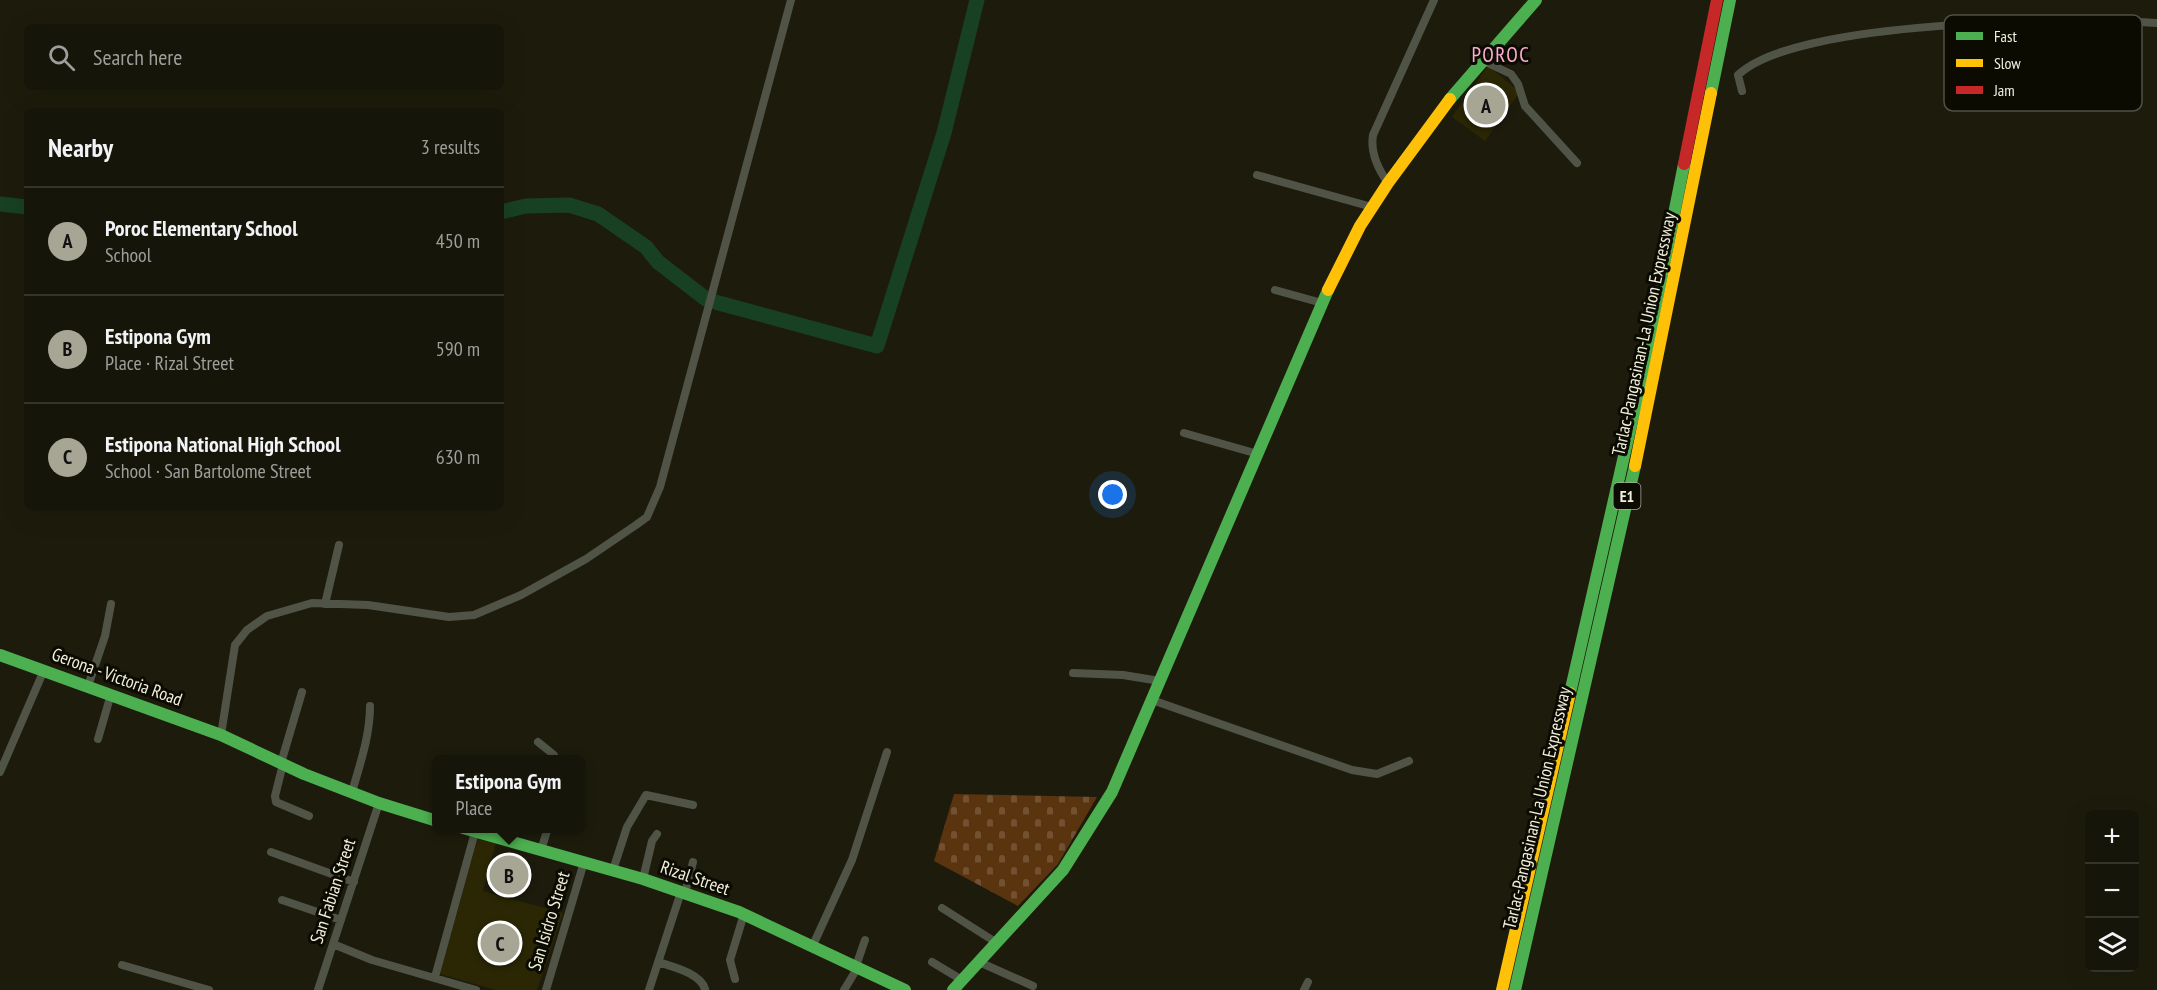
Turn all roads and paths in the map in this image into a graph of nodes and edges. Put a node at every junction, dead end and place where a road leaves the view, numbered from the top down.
1 (791, 0) edge
2 (1434, 0) edge
3 (1536, 0) edge
4 (1717, 0) edge
5 (1730, 0) edge
6 (2142, 23) edge
7 (2157, 23) edge
8 (1944, 28) edge
9 (1481, 60) junction
10 (1742, 91) dead end
11 (1576, 164) dead end
12 (1257, 175) dead end
13 (1388, 183) junction
14 (1372, 207) junction
15 (1275, 290) dead end
16 (1322, 303) junction
17 (1184, 433) dead end
18 (1258, 454) junction
19 (339, 545) dead end
20 (111, 604) dead end
21 (325, 604) junction
22 (0, 655) edge
23 (44, 670) junction
24 (1073, 673) dead end
25 (1160, 681) junction
26 (88, 686) junction
27 (302, 693) dead end
28 (111, 694) junction
29 (1152, 700) junction
30 (370, 706) dead end
31 (221, 735) junction
32 (98, 739) dead end
33 (538, 742) dead end
34 (887, 752) dead end
35 (554, 755) edge
36 (1409, 761) dead end
37 (282, 764) junction
38 (0, 771) edge
39 (352, 792) junction
40 (380, 803) junction
41 (693, 804) dead end
42 (309, 816) dead end
43 (432, 819) edge
44 (476, 833) edge
45 (480, 833) edge
46 (546, 833) edge
47 (657, 834) dead end
48 (541, 850) junction
49 (271, 852) dead end
50 (584, 862) junction
51 (693, 862) dead end
52 (613, 870) junction
53 (643, 879) junction
54 (354, 882) junction
55 (683, 893) junction
56 (282, 900) dead end
57 (942, 908) dead end
58 (744, 914) junction
59 (341, 920) junction
60 (865, 940) dead end
61 (997, 943) junction
62 (333, 944) junction
63 (813, 945) junction
64 (658, 962) junction
65 (932, 962) dead end
66 (979, 962) junction
67 (122, 964) dead end
68 (857, 966) junction
69 (435, 977) junction
70 (735, 979) dead end
71 (962, 980) junction
72 (1033, 986) dead end
73 (705, 989) edge
74 (209, 990) edge
75 (318, 990) edge
76 (476, 990) edge
77 (546, 990) edge
78 (649, 990) edge
79 (844, 990) edge
80 (905, 990) edge
81 (953, 990) edge
82 (1502, 990) edge
83 (1515, 990) edge

1 - 21 street
2 - 13 street
3 - 9 main road
4 - 82 main road, Tarlac-Pangasinan-La Union Expressway / E1
5 - 83 main road, Tarlac-Pangasinan-La Union Expressway / E1
6 - 7 street
8 - 10 street
9 - 11 street
9 - 13 main road
12 - 14 street
13 - 14 main road
14 - 16 main road
15 - 16 street
16 - 18 main road
17 - 18 street
18 - 25 main road
19 - 21 street
20 - 26 street
21 - 31 street
22 - 23 main road, Gerona - Victoria Road
23 - 26 main road, Gerona - Victoria Road
23 - 38 street
24 - 25 street
25 - 29 main road
26 - 28 main road, Gerona - Victoria Road
27 - 37 street
28 - 31 main road, Gerona - Victoria Road
28 - 32 street
29 - 36 street
29 - 61 main road
30 - 39 street
31 - 37 main road
33 - 35 street
34 - 63 street
37 - 39 main road
37 - 42 street
39 - 40 main road
40 - 43 main road
40 - 54 street, San Fabian Street
41 - 52 street
44 - 69 street
45 - 48 main road, Rizal Street
46 - 48 street
47 - 53 street
48 - 50 main road, Rizal Street
49 - 54 street
50 - 52 main road, Rizal Street
50 - 77 street, San Isidro Street
51 - 55 street
52 - 53 main road, Rizal Street
53 - 55 main road, Rizal Street
54 - 59 street, San Fabian Street
55 - 58 main road, Rizal Street
55 - 64 street
56 - 59 street
57 - 61 street
58 - 63 main road, Rizal Street
58 - 70 street
59 - 62 street, San Fabian Street
60 - 68 street
61 - 66 main road
62 - 69 street
62 - 75 street, San Fabian Street
63 - 68 main road, Rizal Street
64 - 73 street
64 - 78 street
65 - 71 street
66 - 71 main road
66 - 72 street
67 - 74 street
68 - 79 street
68 - 80 main road, Rizal Street
69 - 76 street
71 - 81 main road

